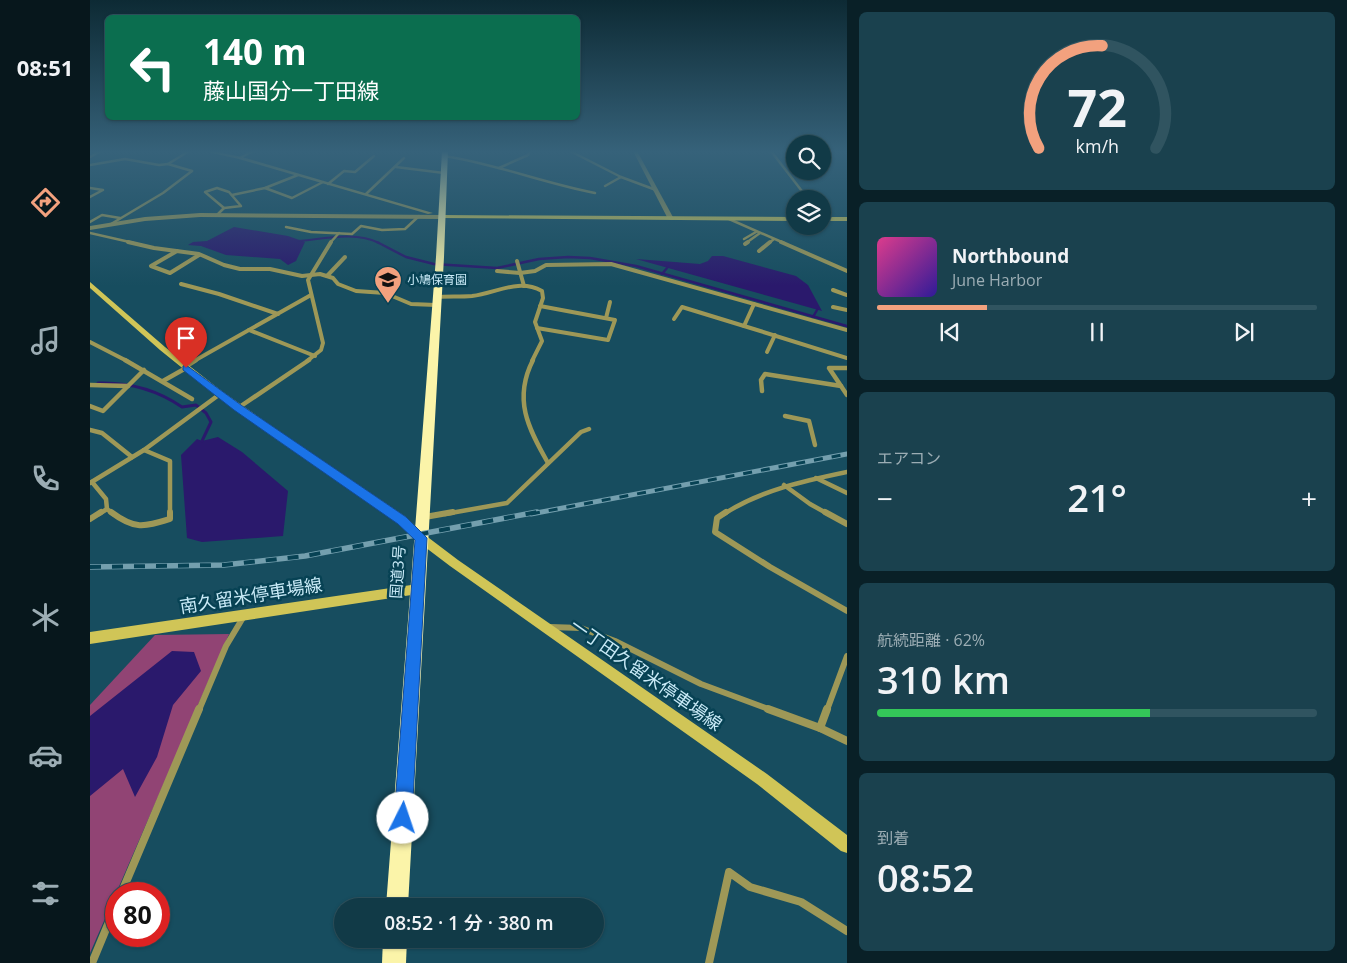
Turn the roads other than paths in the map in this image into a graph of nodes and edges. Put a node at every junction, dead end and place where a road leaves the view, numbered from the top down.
1 (158, 196) edge
2 (210, 196) edge
3 (232, 196) edge
4 (372, 196) edge
5 (443, 196) edge
6 (659, 196) edge
7 (224, 208) junction
8 (412, 208) junction
9 (217, 215) junction
10 (410, 216) junction
11 (419, 216) junction
12 (442, 216) junction
13 (121, 218) junction
14 (831, 218) edge
15 (786, 219) edge
16 (847, 219) edge
17 (671, 220) junction
18 (729, 220) junction
19 (90, 222) edge
20 (111, 224) junction
21 (286, 227) dead end
22 (90, 228) edge
23 (758, 232) junction
24 (90, 233) edge
25 (339, 233) junction
26 (744, 239) dead end
27 (774, 239) junction
28 (745, 244) dead end
29 (177, 250) junction
30 (760, 251) dead end
31 (199, 254) junction
32 (344, 257) dead end
33 (517, 261) dead end
34 (497, 271) dead end
35 (847, 271) edge
36 (520, 273) junction
37 (309, 276) junction
38 (327, 276) junction
39 (90, 284) edge
40 (181, 284) dead end
41 (524, 286) junction
42 (832, 290) dead end
43 (311, 295) junction
44 (847, 295) edge
45 (436, 301) junction
46 (610, 302) dead end
47 (754, 304) junction
48 (540, 306) junction
49 (833, 307) dead end
50 (847, 310) edge
51 (278, 314) junction
52 (606, 318) junction
53 (674, 319) dead end
54 (744, 326) junction
55 (537, 328) junction
56 (249, 330) junction
57 (847, 330) edge
58 (775, 335) junction
59 (91, 344) edge
60 (767, 352) dead end
61 (315, 356) junction
62 (847, 358) edge
63 (186, 367) junction
64 (847, 368) edge
65 (144, 370) junction
66 (163, 381) junction
67 (90, 385) edge
68 (128, 386) junction
69 (841, 386) junction
70 (762, 391) dead end
71 (220, 394) junction
72 (847, 395) edge
73 (192, 399) dead end
74 (90, 406) edge
75 (238, 408) junction
76 (785, 416) dead end
77 (589, 429) dead end
78 (90, 430) edge
79 (815, 445) dead end
80 (144, 450) junction
81 (132, 457) junction
82 (548, 463) junction
83 (847, 472) edge
84 (816, 478) junction
85 (91, 482) edge
86 (784, 485) junction
87 (847, 494) edge
88 (107, 509) junction
89 (422, 518) junction
90 (90, 519) edge
91 (847, 524) edge
92 (421, 538) junction
93 (418, 589) junction
94 (847, 611) edge
95 (246, 613) junction
96 (545, 627) junction
97 (90, 638) edge
98 (847, 656) edge
99 (820, 728) junction
100 (847, 740) edge
101 (847, 845) edge
102 (126, 882) edge
103 (398, 898) edge
104 (847, 931) edge
105 (105, 932) edge
106 (395, 948) edge
107 (92, 963) edge
108 (394, 963) edge
109 (709, 963) edge

1 - 13 street
2 - 7 street
3 - 7 street
4 - 8 street
5 - 12 highway, 国道3号
6 - 17 street
7 - 9 street
8 - 10 street
8 - 12 street
9 - 10 street
9 - 20 street
10 - 11 street
11 - 12 street
11 - 25 street
12 - 17 main road
12 - 45 highway, 国道3号
13 - 19 street
13 - 20 street
14 - 16 main road
15 - 18 main road
17 - 18 main road
18 - 23 street
20 - 22 street
21 - 25 street
23 - 26 street
23 - 27 street
23 - 28 street
24 - 29 street
25 - 37 street
27 - 30 street
27 - 35 street
29 - 31 street
29 - 31 street
31 - 37 street
32 - 38 street
33 - 36 street
34 - 36 street
36 - 41 street
36 - 47 street
37 - 38 street
37 - 43 street
38 - 45 street
39 - 63 main road, 一丁田久留米停車場線
40 - 51 street
41 - 45 street
41 - 48 street
42 - 44 street
43 - 51 street
43 - 61 street
45 - 89 highway, 国道3号
46 - 52 street
47 - 54 street
47 - 57 street
48 - 52 street
48 - 55 street
49 - 50 street
51 - 56 street
52 - 55 street
53 - 54 street
54 - 58 street
55 - 82 street
56 - 61 street
56 - 63 street
58 - 60 street
58 - 62 street
59 - 65 street
61 - 75 street
63 - 66 street
63 - 71 main road, 一丁田久留米停車場線
64 - 69 street
65 - 66 street
65 - 68 street
66 - 73 street
67 - 68 street
68 - 74 street
69 - 70 street
69 - 72 street
71 - 75 main road, 一丁田久留米停車場線
71 - 80 street
75 - 92 main road, 一丁田久留米停車場線
76 - 79 street
77 - 82 street
78 - 81 street
80 - 81 street
80 - 88 street
81 - 85 street
82 - 89 street
83 - 84 street
84 - 86 street
84 - 87 street
85 - 88 street
86 - 91 street
86 - 94 street
88 - 90 street
89 - 92 highway, 国道3号
92 - 93 highway, 国道3号
92 - 96 main road, 一丁田久留米停車場線
93 - 95 main road, 南久留米停車場線
93 - 103 highway, 国道3号
95 - 97 main road, 南久留米停車場線
95 - 102 street
96 - 99 street
96 - 101 main road, 一丁田久留米停車場線
98 - 99 street
99 - 100 street
104 - 109 street
105 - 107 street
106 - 108 highway

